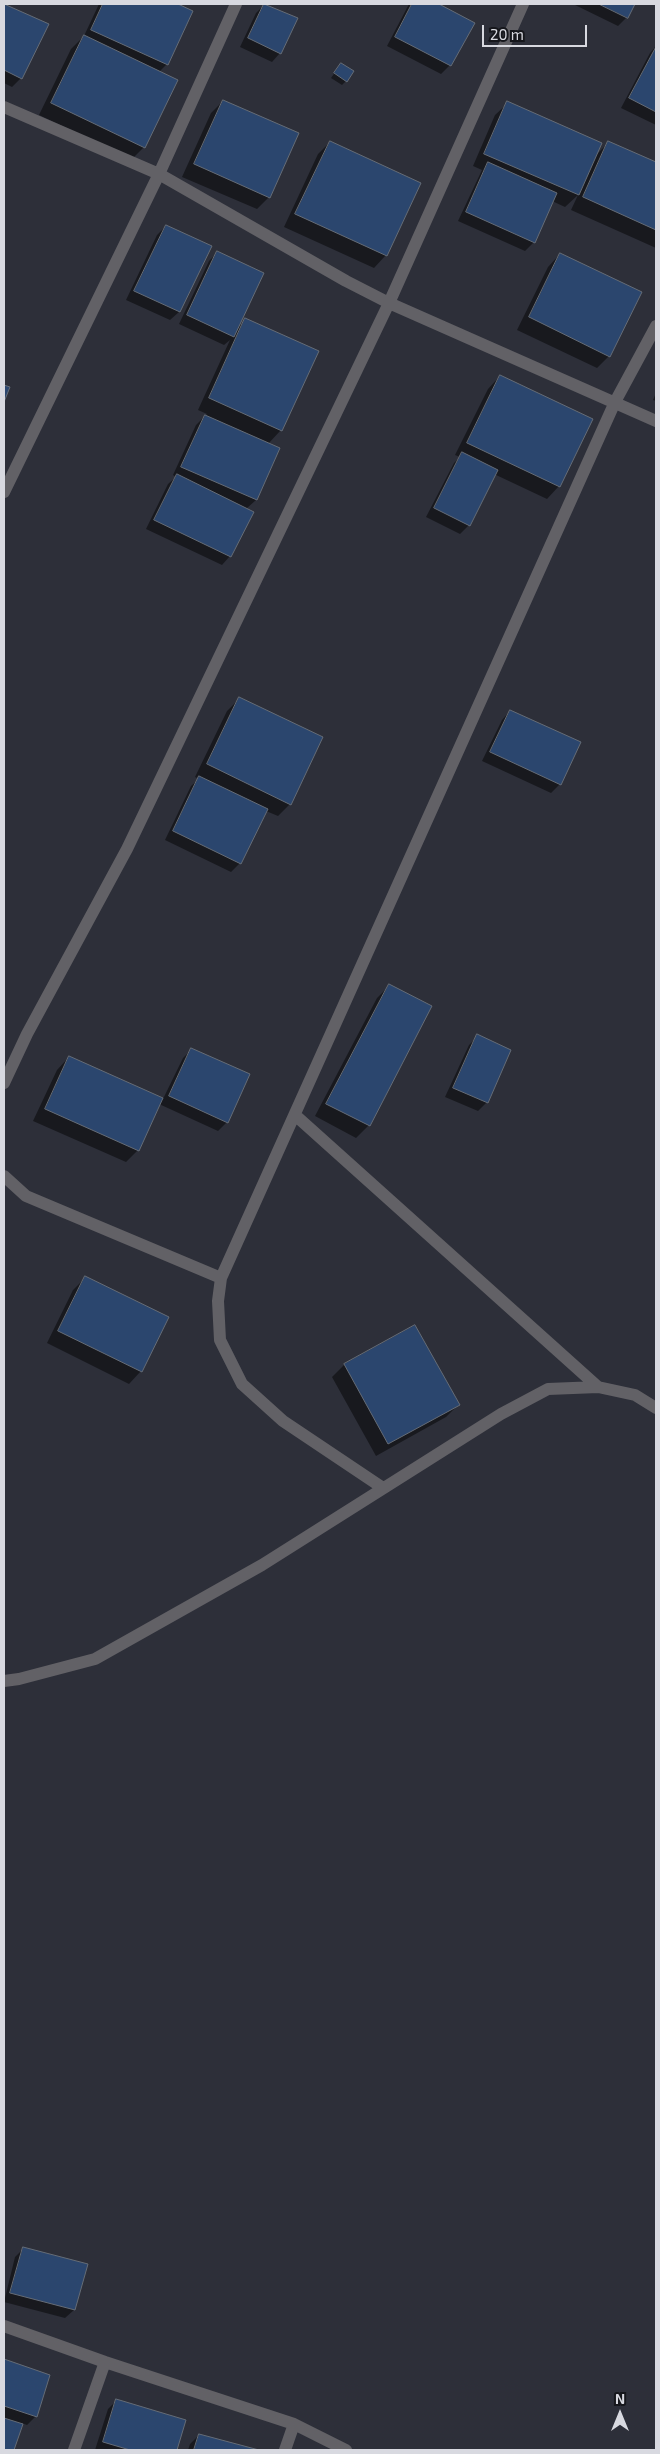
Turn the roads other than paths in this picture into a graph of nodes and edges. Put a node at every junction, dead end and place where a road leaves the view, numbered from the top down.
1 (236, 4) edge
2 (523, 4) edge
3 (4, 107) edge
4 (159, 174) junction
5 (389, 303) junction
6 (656, 326) edge
7 (615, 402) junction
8 (656, 422) edge
9 (4, 492) edge
10 (4, 1083) edge
11 (295, 1115) junction
12 (4, 1176) edge
13 (221, 1278) junction
14 (598, 1387) junction
15 (656, 1408) edge
16 (383, 1488) junction
17 (4, 1681) edge
18 (4, 2326) edge
19 (105, 2362) junction
20 (294, 2424) junction
21 (74, 2450) edge
22 (285, 2450) edge
23 (346, 2450) edge

1 - 4 street
2 - 5 street
3 - 4 street
4 - 5 street
4 - 9 street
5 - 7 street
5 - 10 street
6 - 7 street
7 - 8 street
7 - 11 street
11 - 13 street
11 - 14 street
12 - 13 street
13 - 16 street
14 - 15 street
14 - 16 street
16 - 17 street
18 - 19 street
19 - 20 street
19 - 21 street
20 - 22 street
20 - 23 street

